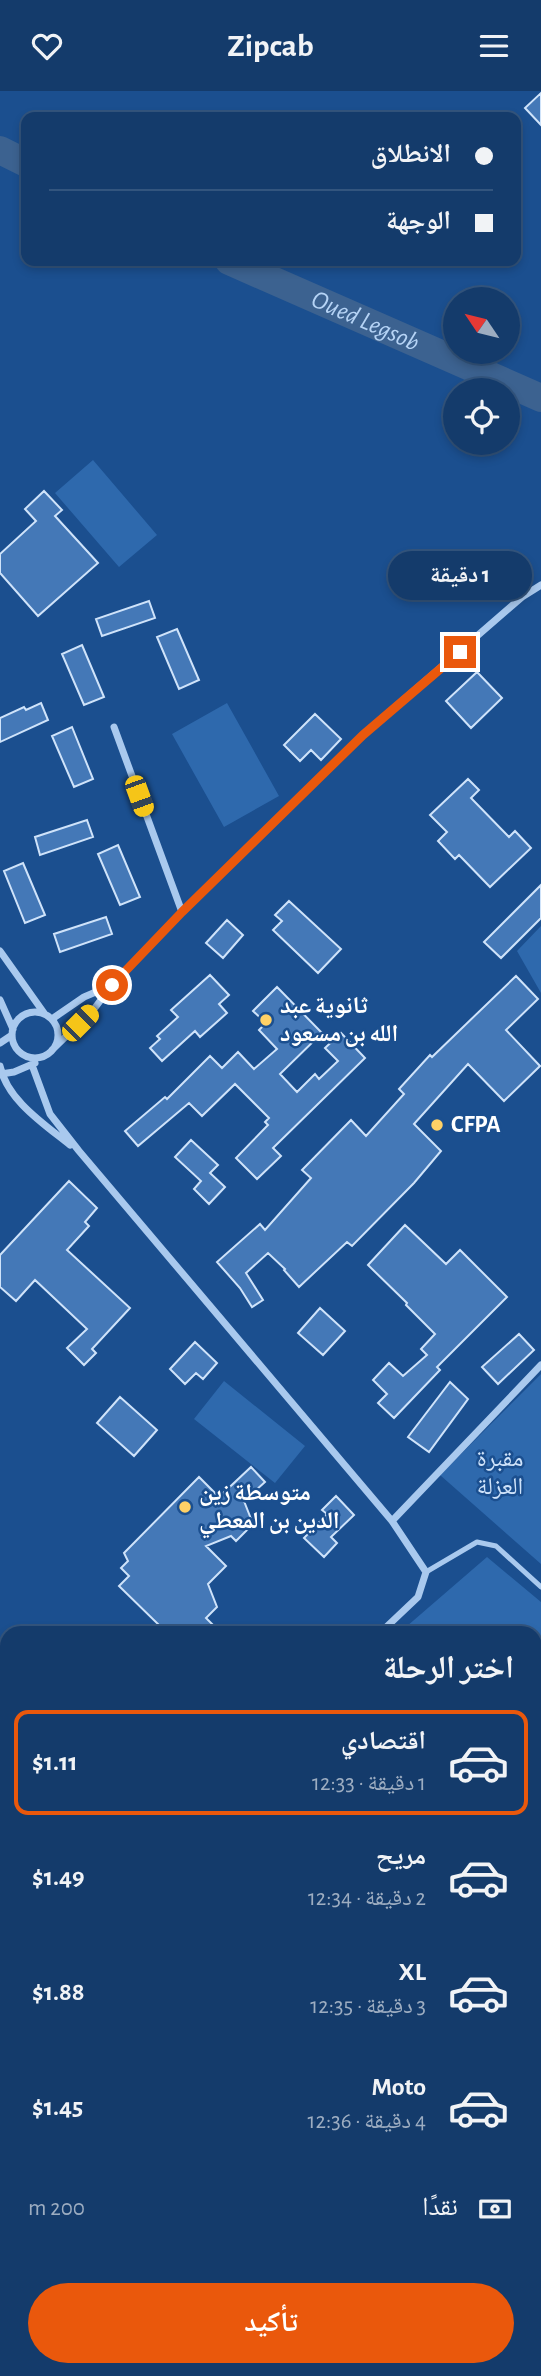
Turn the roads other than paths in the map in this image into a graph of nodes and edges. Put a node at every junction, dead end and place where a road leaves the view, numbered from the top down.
1 (541, 585) edge
2 (114, 727) dead end
3 (182, 912) junction
4 (0, 951) edge
5 (112, 985) junction
6 (0, 1000) edge
7 (48, 1016) junction
8 (12, 1032) junction
9 (0, 1042) edge
10 (49, 1053) junction
11 (32, 1065) junction
12 (1, 1071) edge
13 (79, 1151) junction
14 (541, 1365) edge
15 (392, 1521) junction
16 (426, 1572) junction
17 (541, 1587) edge
18 (387, 1626) edge

1 - 3 street
2 - 3 street
3 - 5 street
4 - 7 street
5 - 7 street
5 - 10 street
6 - 8 street
7 - 8 street
7 - 10 street
8 - 9 street
8 - 10 street
10 - 11 street
11 - 12 street
11 - 13 street
12 - 13 street
13 - 15 street
14 - 15 street
15 - 16 street
16 - 17 lane
16 - 18 street

